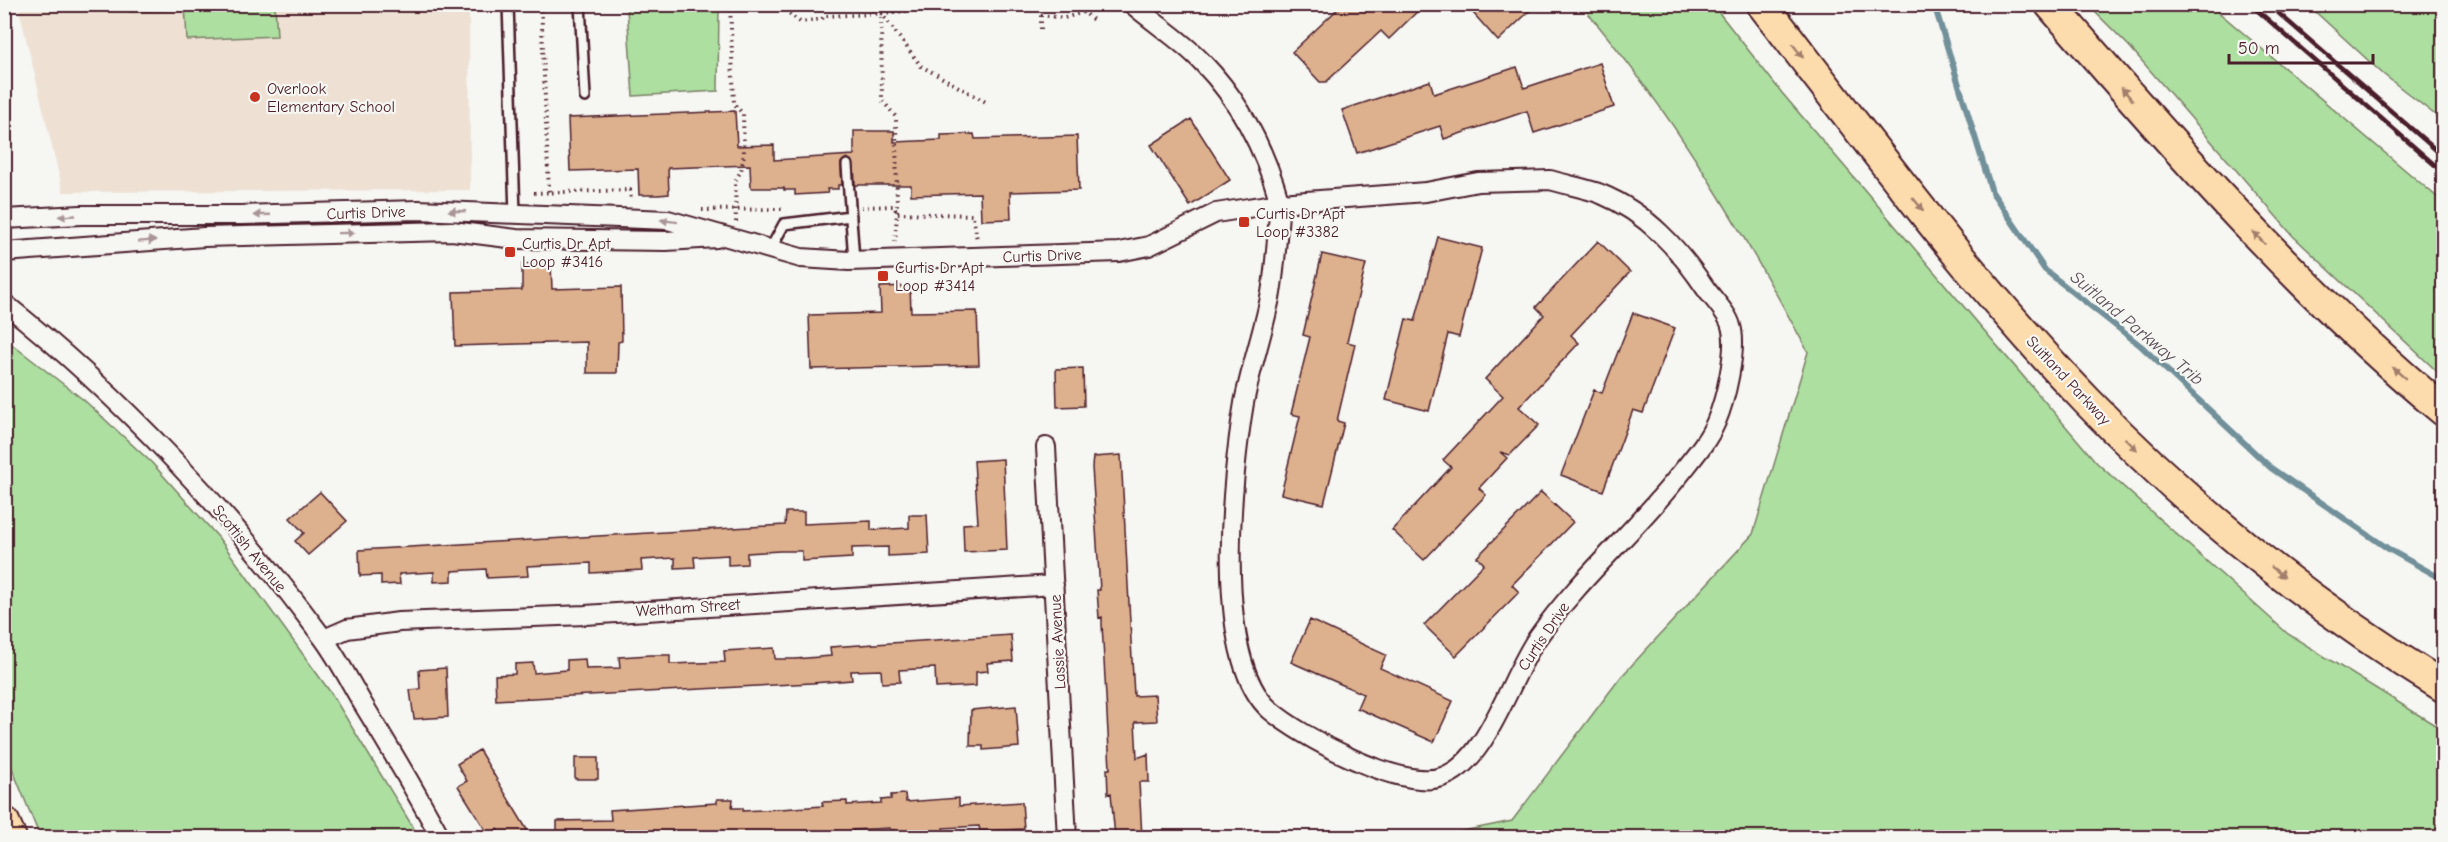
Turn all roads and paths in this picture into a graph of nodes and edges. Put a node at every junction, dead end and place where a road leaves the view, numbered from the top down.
1 (508, 4) edge
2 (541, 4) edge
3 (580, 4) edge
4 (730, 4) edge
5 (784, 4) edge
6 (871, 4) edge
7 (1010, 4) edge
8 (1041, 4) edge
9 (1132, 4) edge
10 (1762, 4) edge
11 (2050, 4) edge
12 (881, 13) junction
13 (874, 14) junction
14 (1041, 15) junction
15 (1093, 20) dead end
16 (1041, 29) dead end
17 (585, 97) dead end
18 (987, 102) dead end
19 (848, 165) dead end
20 (549, 192) junction
21 (534, 193) dead end
22 (1280, 203) junction
23 (631, 207) dead end
24 (861, 207) junction
25 (789, 208) dead end
26 (696, 210) dead end
27 (735, 210) junction
28 (850, 212) junction
29 (897, 213) junction
30 (515, 214) junction
31 (862, 217) dead end
32 (4, 219) edge
33 (730, 238) junction
34 (988, 242) dead end
35 (885, 243) dead end
36 (770, 250) junction
37 (4, 252) edge
38 (854, 261) junction
39 (4, 303) edge
40 (2444, 411) edge
41 (1046, 447) dead end
42 (1054, 585) junction
43 (324, 639) junction
44 (2444, 687) edge
45 (4, 822) edge
46 (11, 837) edge
47 (441, 837) edge
48 (1067, 837) edge

1 - 30 lane
2 - 20 path
3 - 17 lane
4 - 27 path
5 - 13 path
6 - 13 path
7 - 12 path
8 - 14 path
9 - 22 street, Curtis Drive
10 -> 44 highway, Suitland Parkway
40 -> 11 highway
12 - 13 path
12 - 18 path
12 - 29 path
14 - 15 path
14 - 16 path
19 - 28 lane
20 - 21 path
20 - 23 path
22 - 22 street, Curtis Drive
22 - 38 street, Curtis Drive
24 - 28 path
24 - 29 path
24 - 31 path
25 - 27 path
26 - 27 path
27 - 33 path
28 - 36 lane
28 - 38 lane
29 - 34 path
29 - 35 path
30 -> 32 street, Curtis Drive
33 -> 30 street, Curtis Drive
33 - 36 street, Curtis Drive
37 -> 33 street, Curtis Drive
36 - 38 street, Curtis Drive
39 - 43 street, Scottish Avenue
41 - 42 street, Lassie Avenue
42 - 43 street, Weltham Street
42 - 48 street, Lassie Avenue
43 - 47 street, Scottish Avenue
45 - 46 highway

